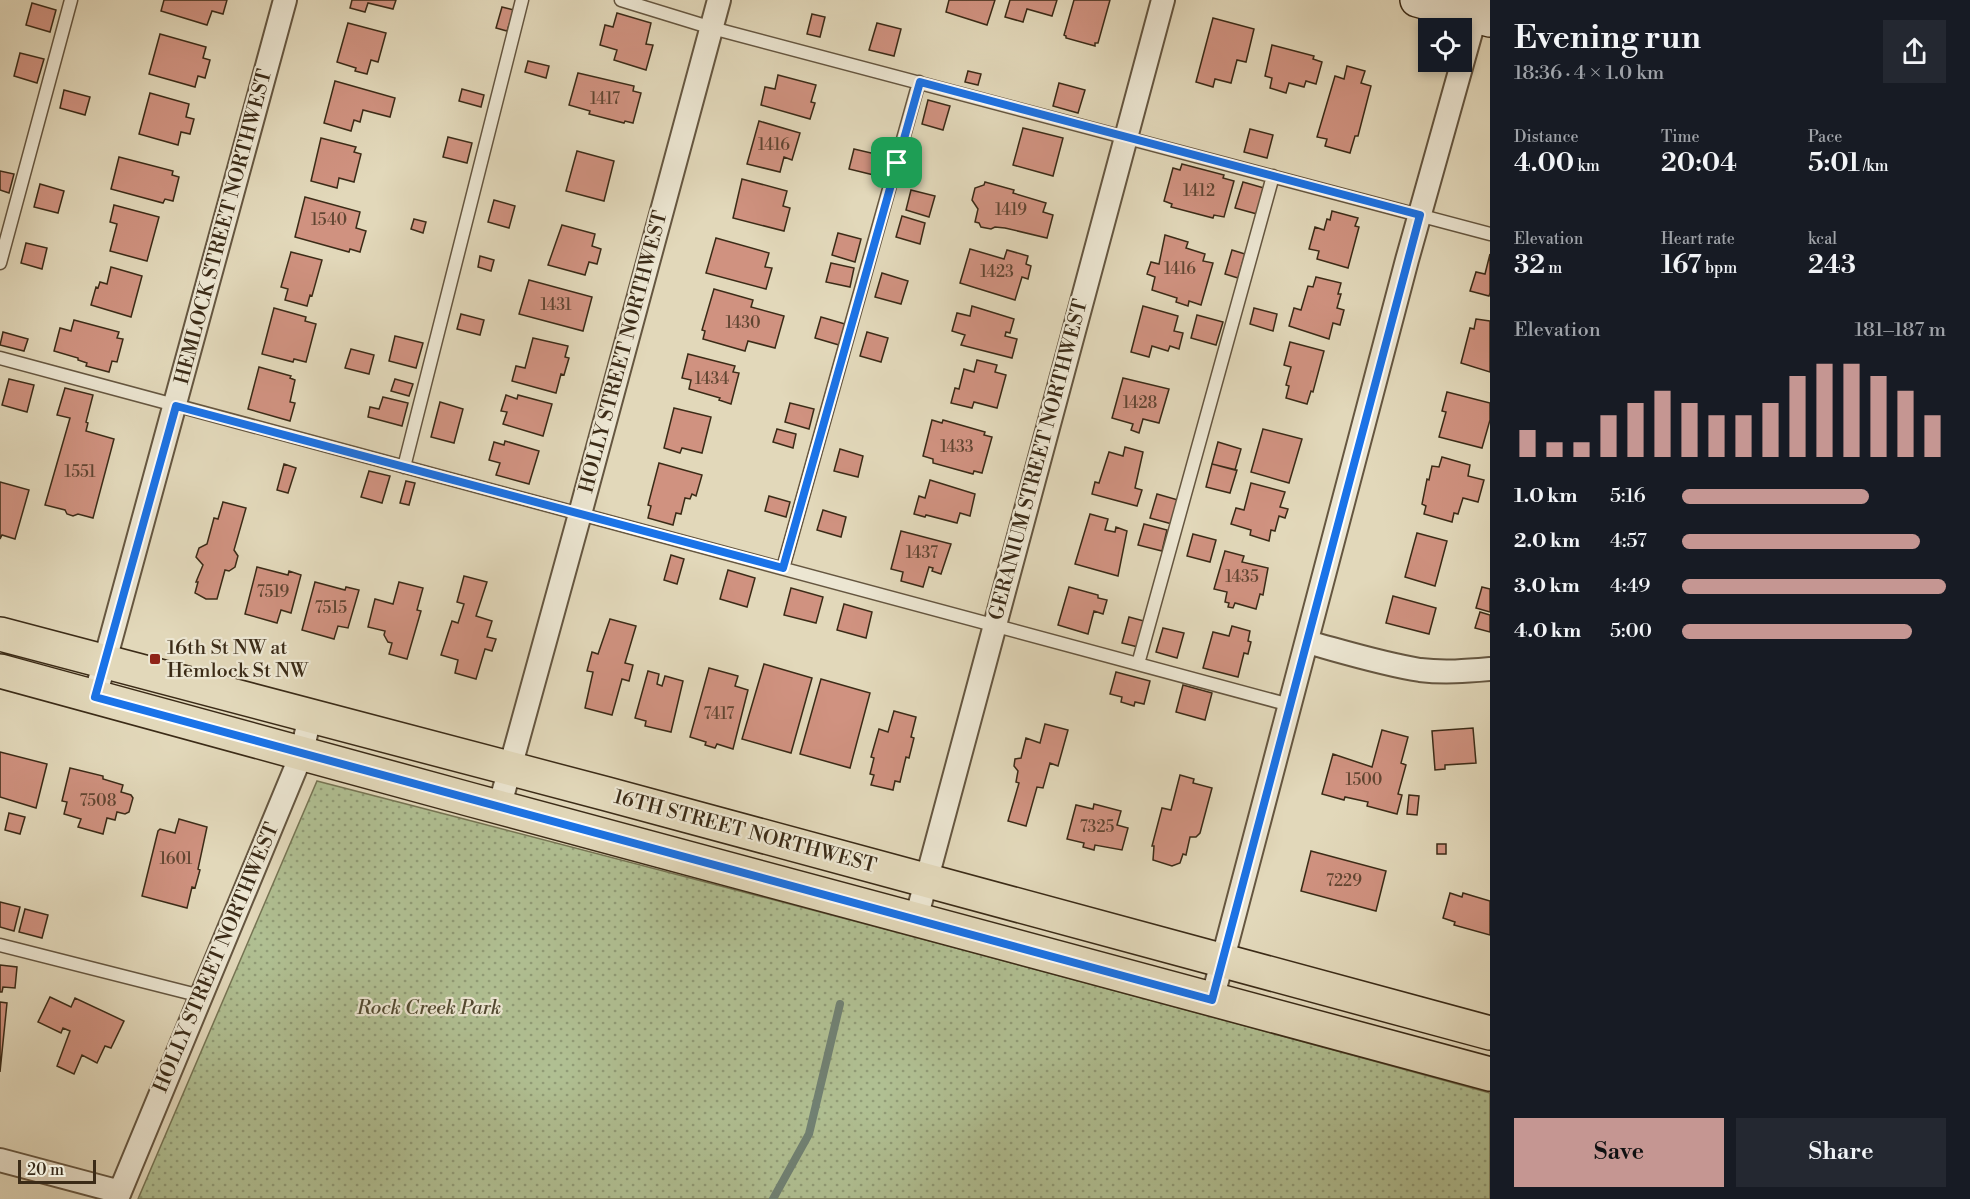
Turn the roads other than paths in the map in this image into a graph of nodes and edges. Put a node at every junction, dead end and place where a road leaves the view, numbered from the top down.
1 (71, 0) edge
2 (285, 0) edge
3 (522, 0) edge
4 (621, 0) edge
5 (719, 0) edge
6 (1163, 0) edge
7 (1417, 0) edge
8 (1482, 12) edge
9 (712, 28) junction
10 (920, 82) junction
11 (1126, 137) junction
12 (1273, 176) junction
13 (1420, 215) junction
14 (1490, 234) edge
15 (0, 263) edge
16 (0, 358) edge
17 (176, 406) junction
18 (404, 467) junction
19 (580, 514) junction
20 (783, 568) junction
21 (995, 626) junction
22 (0, 634) edge
23 (1307, 642) junction
24 (104, 663) junction
25 (1138, 664) junction
26 (1490, 669) edge
27 (0, 671) edge
28 (95, 697) junction
29 (1290, 705) junction
30 (310, 715) junction
31 (302, 753) junction
32 (509, 770) junction
33 (499, 807) junction
34 (927, 881) junction
35 (916, 919) junction
36 (0, 945) edge
37 (1222, 961) junction
38 (201, 996) junction
39 (1212, 1000) junction
40 (1490, 1034) edge
41 (1490, 1074) edge
42 (0, 1160) edge
43 (118, 1196) edge

1 - 15 lane
2 - 17 street, HEMLOCK STREET NORTHWEST
3 - 18 lane
4 - 9 lane
5 - 9 street, HOLLY STREET NORTHWEST
6 - 11 street, GERANIUM STREET NORTHWEST
7 - 8 street
8 - 13 street
9 - 10 lane
9 - 19 street, HOLLY STREET NORTHWEST
10 - 11 lane
10 - 20 lane
11 - 12 lane
11 - 21 street, GERANIUM STREET NORTHWEST
12 - 13 lane
12 - 25 lane
13 - 14 lane
13 - 23 street
16 - 17 lane
17 - 18 lane
17 - 24 street, HEMLOCK STREET NORTHWEST
18 - 19 lane
19 - 20 lane
19 - 32 street, HOLLY STREET NORTHWEST
20 - 21 lane
21 - 25 lane
21 - 34 street, GERANIUM STREET NORTHWEST
22 - 24 main road, 16TH STREET NORTHWEST
23 - 26 street
23 - 29 street
24 - 28 street, HEMLOCK STREET NORTHWEST
24 - 30 main road, 16TH STREET NORTHWEST
25 - 29 lane
27 - 28 main road, 16TH STREET NORTHWEST
28 - 31 main road, 16TH STREET NORTHWEST
29 - 37 street
30 - 31 street, HOLLY STREET NORTHWEST
30 - 32 main road, 16TH STREET NORTHWEST
31 - 33 main road, 16TH STREET NORTHWEST
31 - 38 street, HOLLY STREET NORTHWEST
32 - 33 street, HOLLY STREET NORTHWEST
32 - 34 main road, 16TH STREET NORTHWEST
33 - 35 main road, 16TH STREET NORTHWEST
34 - 35 street, GERANIUM STREET NORTHWEST
34 - 37 main road, 16TH STREET NORTHWEST
35 - 39 main road, 16TH STREET NORTHWEST
36 - 38 lane
37 - 39 street
37 - 40 main road, 16TH STREET NORTHWEST
38 - 43 street, HOLLY STREET NORTHWEST
39 - 41 main road, 16TH STREET NORTHWEST
42 - 43 street

